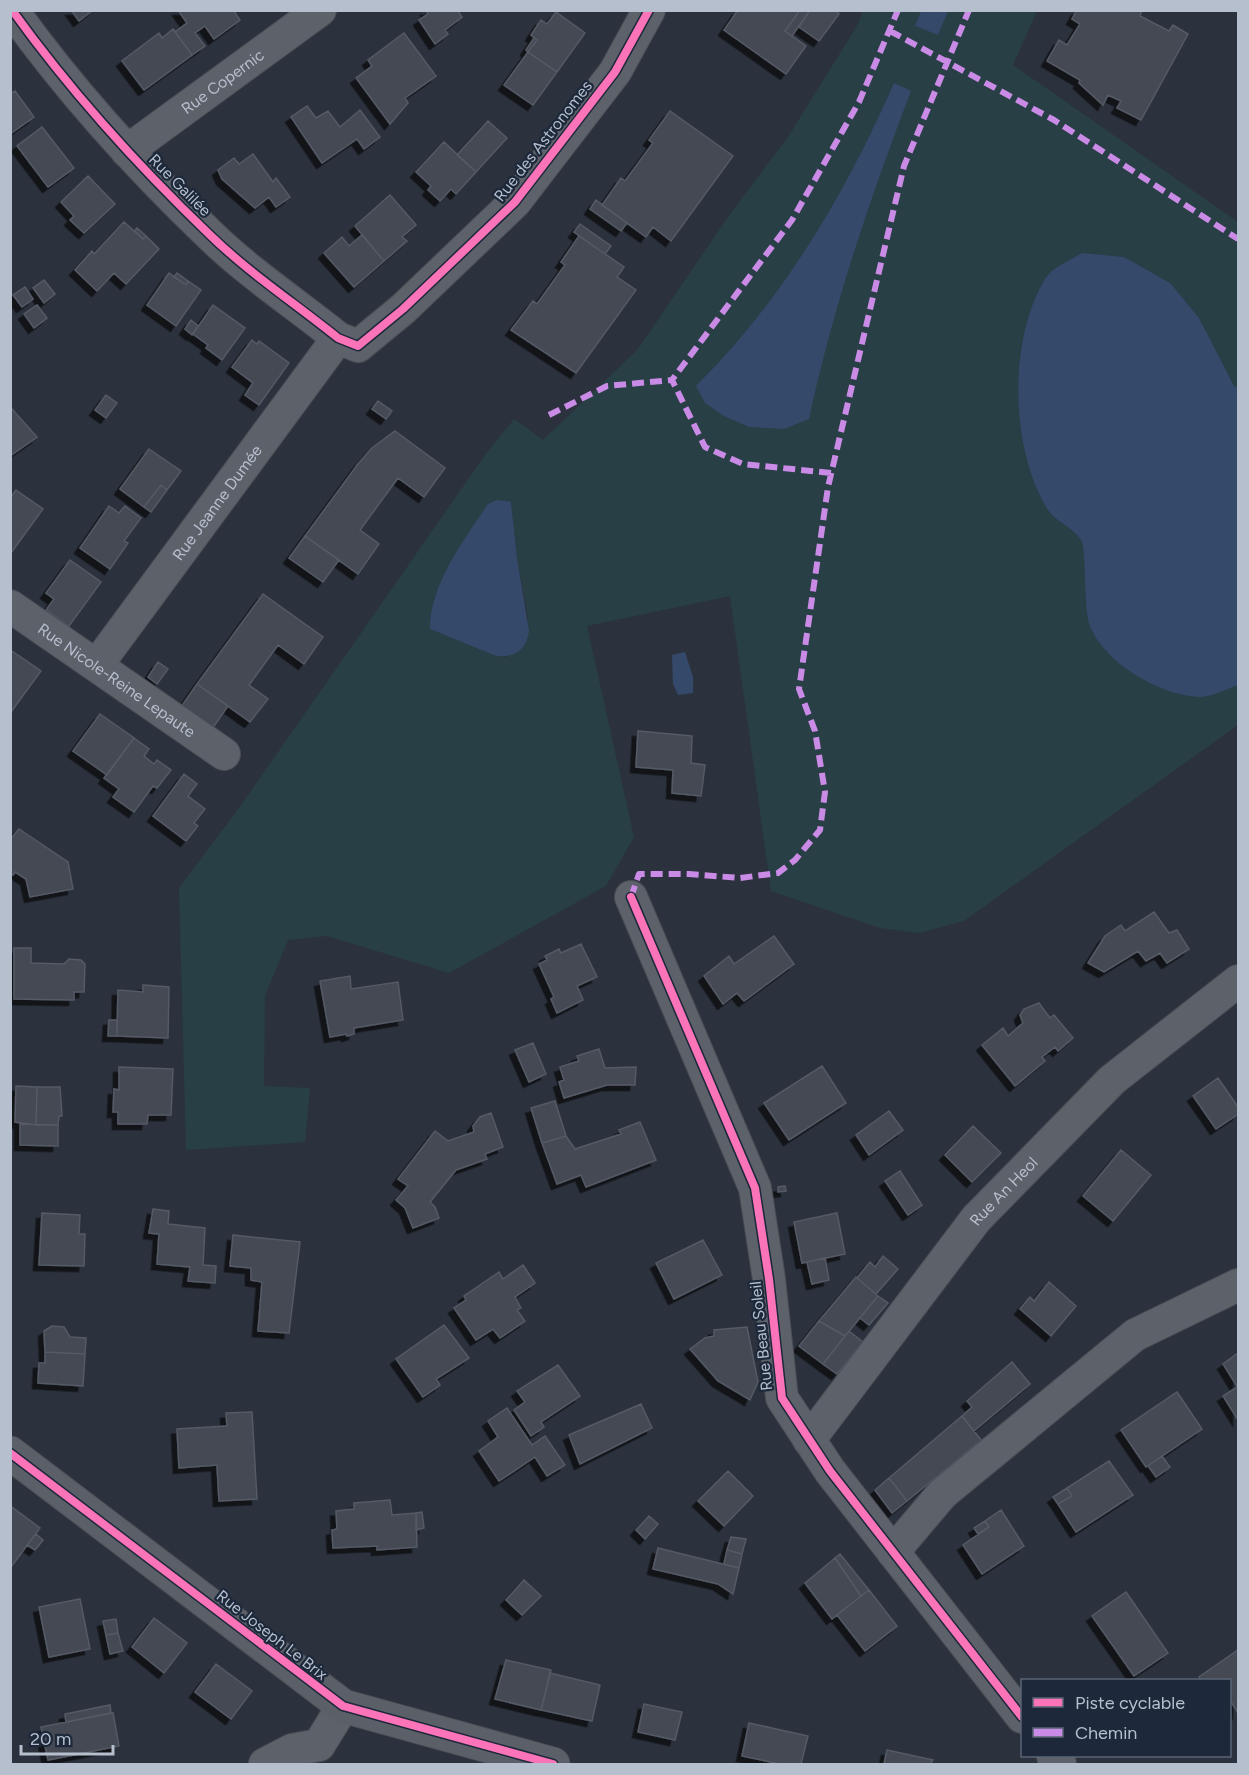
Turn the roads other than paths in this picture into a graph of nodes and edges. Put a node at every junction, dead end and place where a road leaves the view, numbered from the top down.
1 (12, 10) edge
2 (320, 10) edge
3 (649, 10) edge
4 (127, 151) junction
5 (348, 342) junction
6 (10, 606) edge
7 (97, 665) junction
8 (224, 754) dead end
9 (631, 897) dead end
10 (1239, 981) edge
11 (1239, 1285) edge
12 (809, 1440) junction
13 (10, 1453) edge
14 (893, 1552) junction
15 (343, 1706) junction
16 (1021, 1714) edge
17 (323, 1755) edge
18 (265, 1764) edge
19 (553, 1764) edge

1 - 4 street, Rue Galilée
2 - 4 street, Rue Copernic
3 - 5 street, Rue des Astronomes
4 - 5 street, Rue Galilée
5 - 7 street, Rue Jeanne Dumée
6 - 7 street, Rue Nicole-Reine Lepaute
7 - 8 street, Rue Nicole-Reine Lepaute
9 - 12 street, Rue Beau Soleil
10 - 12 street, Rue An Heol
11 - 14 street
12 - 14 street, Rue Beau Soleil
13 - 15 street, Rue Joseph Le Brix
14 - 16 street, Rue Beau Soleil
15 - 17 street
15 - 19 street, Rue Joseph Le Brix
17 - 18 street

